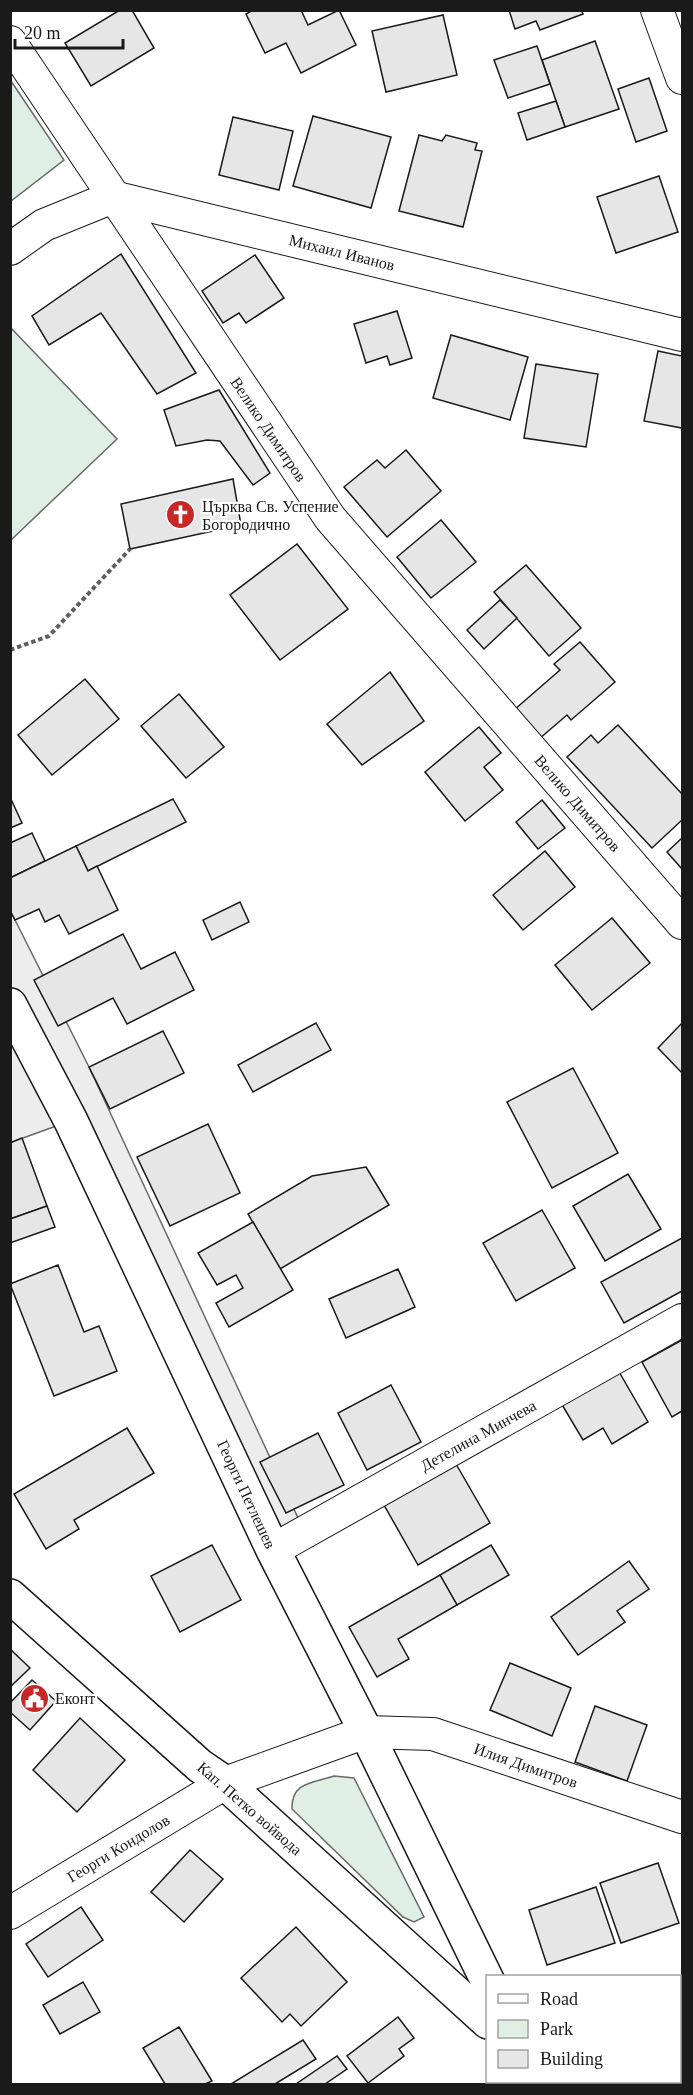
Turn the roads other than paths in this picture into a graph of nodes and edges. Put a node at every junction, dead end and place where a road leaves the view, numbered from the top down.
1 (657, 10) edge
2 (10, 42) edge
3 (682, 78) edge
4 (113, 197) junction
5 (10, 249) edge
6 (682, 334) edge
7 (682, 923) edge
8 (10, 1005) edge
9 (682, 1320) edge
10 (273, 1550) junction
11 (10, 1596) edge
12 (366, 1732) junction
13 (225, 1783) junction
14 (682, 1817) edge
15 (10, 1913) edge
16 (486, 1978) edge
17 (486, 2020) edge

1 - 3 street
2 - 4 street, Велико Димитров
4 - 5 street
4 - 6 street, Михаил Иванов
4 - 7 street, Велико Димитров
8 - 10 main road, Георги Петлешев
9 - 10 street, Детелина Минчева
10 - 12 main road, Георги Петлешев
11 - 13 main road, Кап. Петко войвода
12 - 13 street, Георги Кондолов
12 - 14 street, Илия Димитров
12 - 16 main road, Георги Петлешев
13 - 15 street, Георги Кондолов
13 - 17 main road, Кап. Петко войвода

